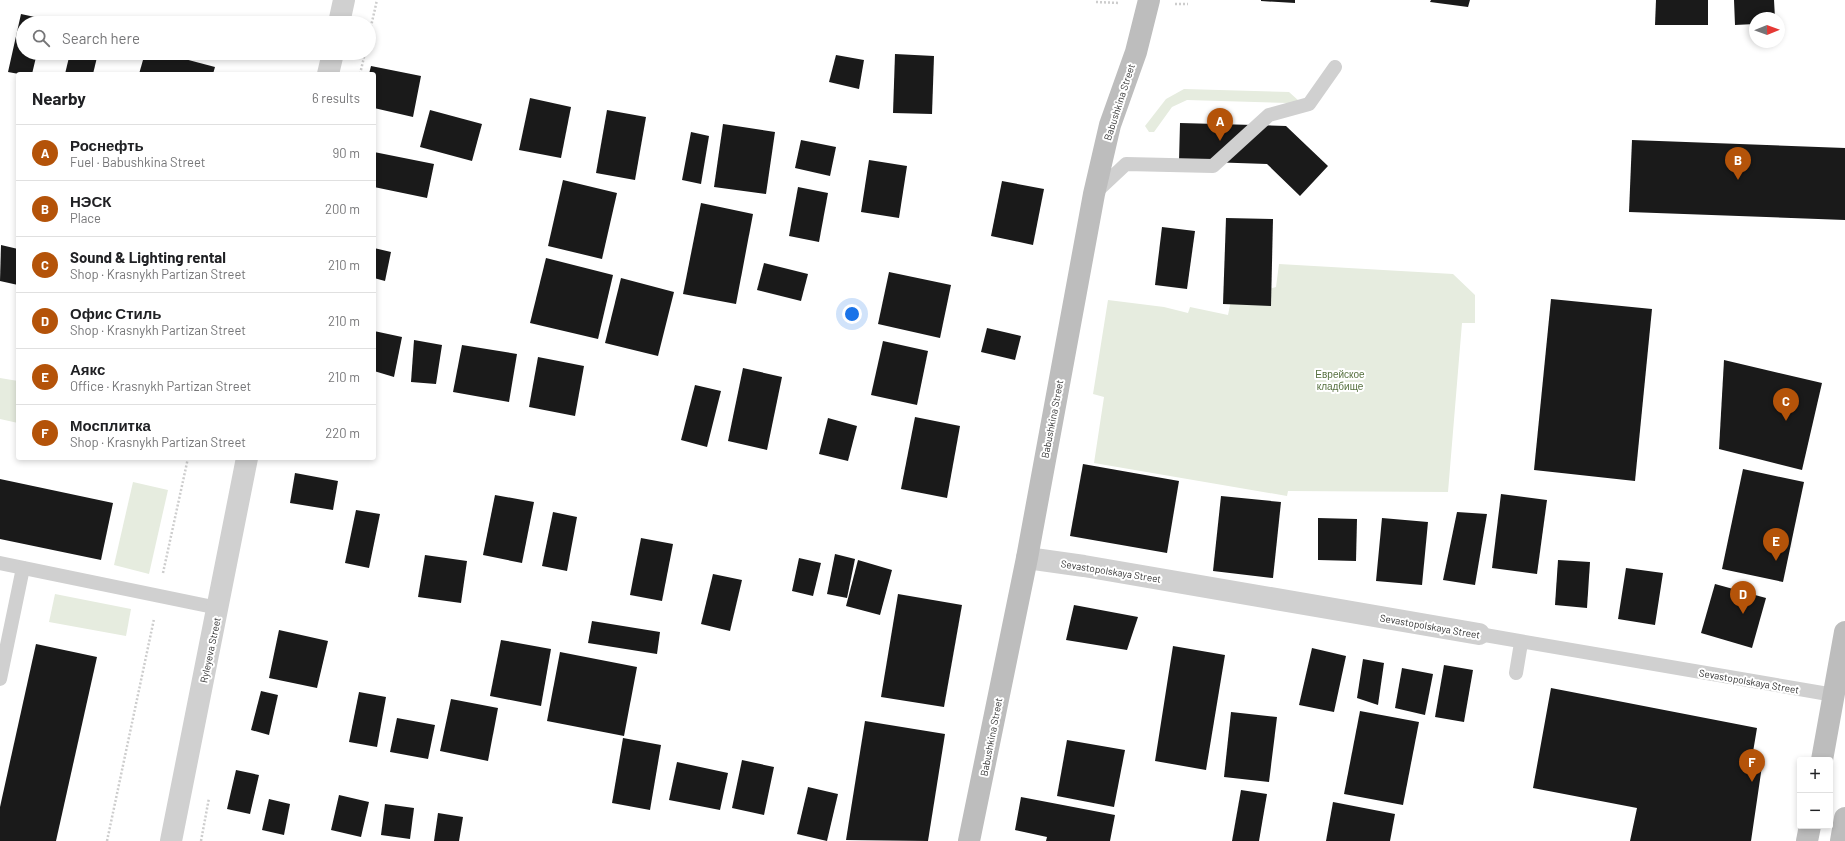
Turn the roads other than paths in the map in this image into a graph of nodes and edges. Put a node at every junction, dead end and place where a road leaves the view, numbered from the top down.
1 (344, 0) edge
2 (1149, 0) edge
3 (341, 16) edge
4 (331, 60) edge
5 (1335, 67) dead end
6 (328, 72) edge
7 (1094, 194) junction
8 (247, 460) edge
9 (1027, 558) junction
10 (0, 563) edge
11 (23, 568) junction
12 (218, 608) junction
13 (1845, 632) edge
14 (1479, 634) joint
15 (1521, 642) junction
16 (1516, 674) dead end
17 (0, 679) edge
18 (1834, 695) junction
19 (1823, 757) edge
20 (1845, 818) edge
21 (1809, 829) edge
22 (171, 841) edge
23 (970, 841) edge
24 (1807, 841) edge
25 (1841, 841) edge

1 - 3 street
2 - 7 street, Babushkina Street
4 - 6 street
5 - 7 lane
7 - 9 street, Babushkina Street
8 - 12 street, Ryleyeva Street
9 - 14 street, Sevastopolskaya Street
9 - 23 street, Babushkina Street
10 - 11 lane
11 - 12 lane
11 - 17 lane
12 - 22 street, Ryleyeva Street
13 - 18 street
14 - 15 lane, Sevastopolskaya Street
15 - 16 lane
15 - 18 lane, Sevastopolskaya Street
18 - 19 street
20 - 25 street
21 - 24 street

